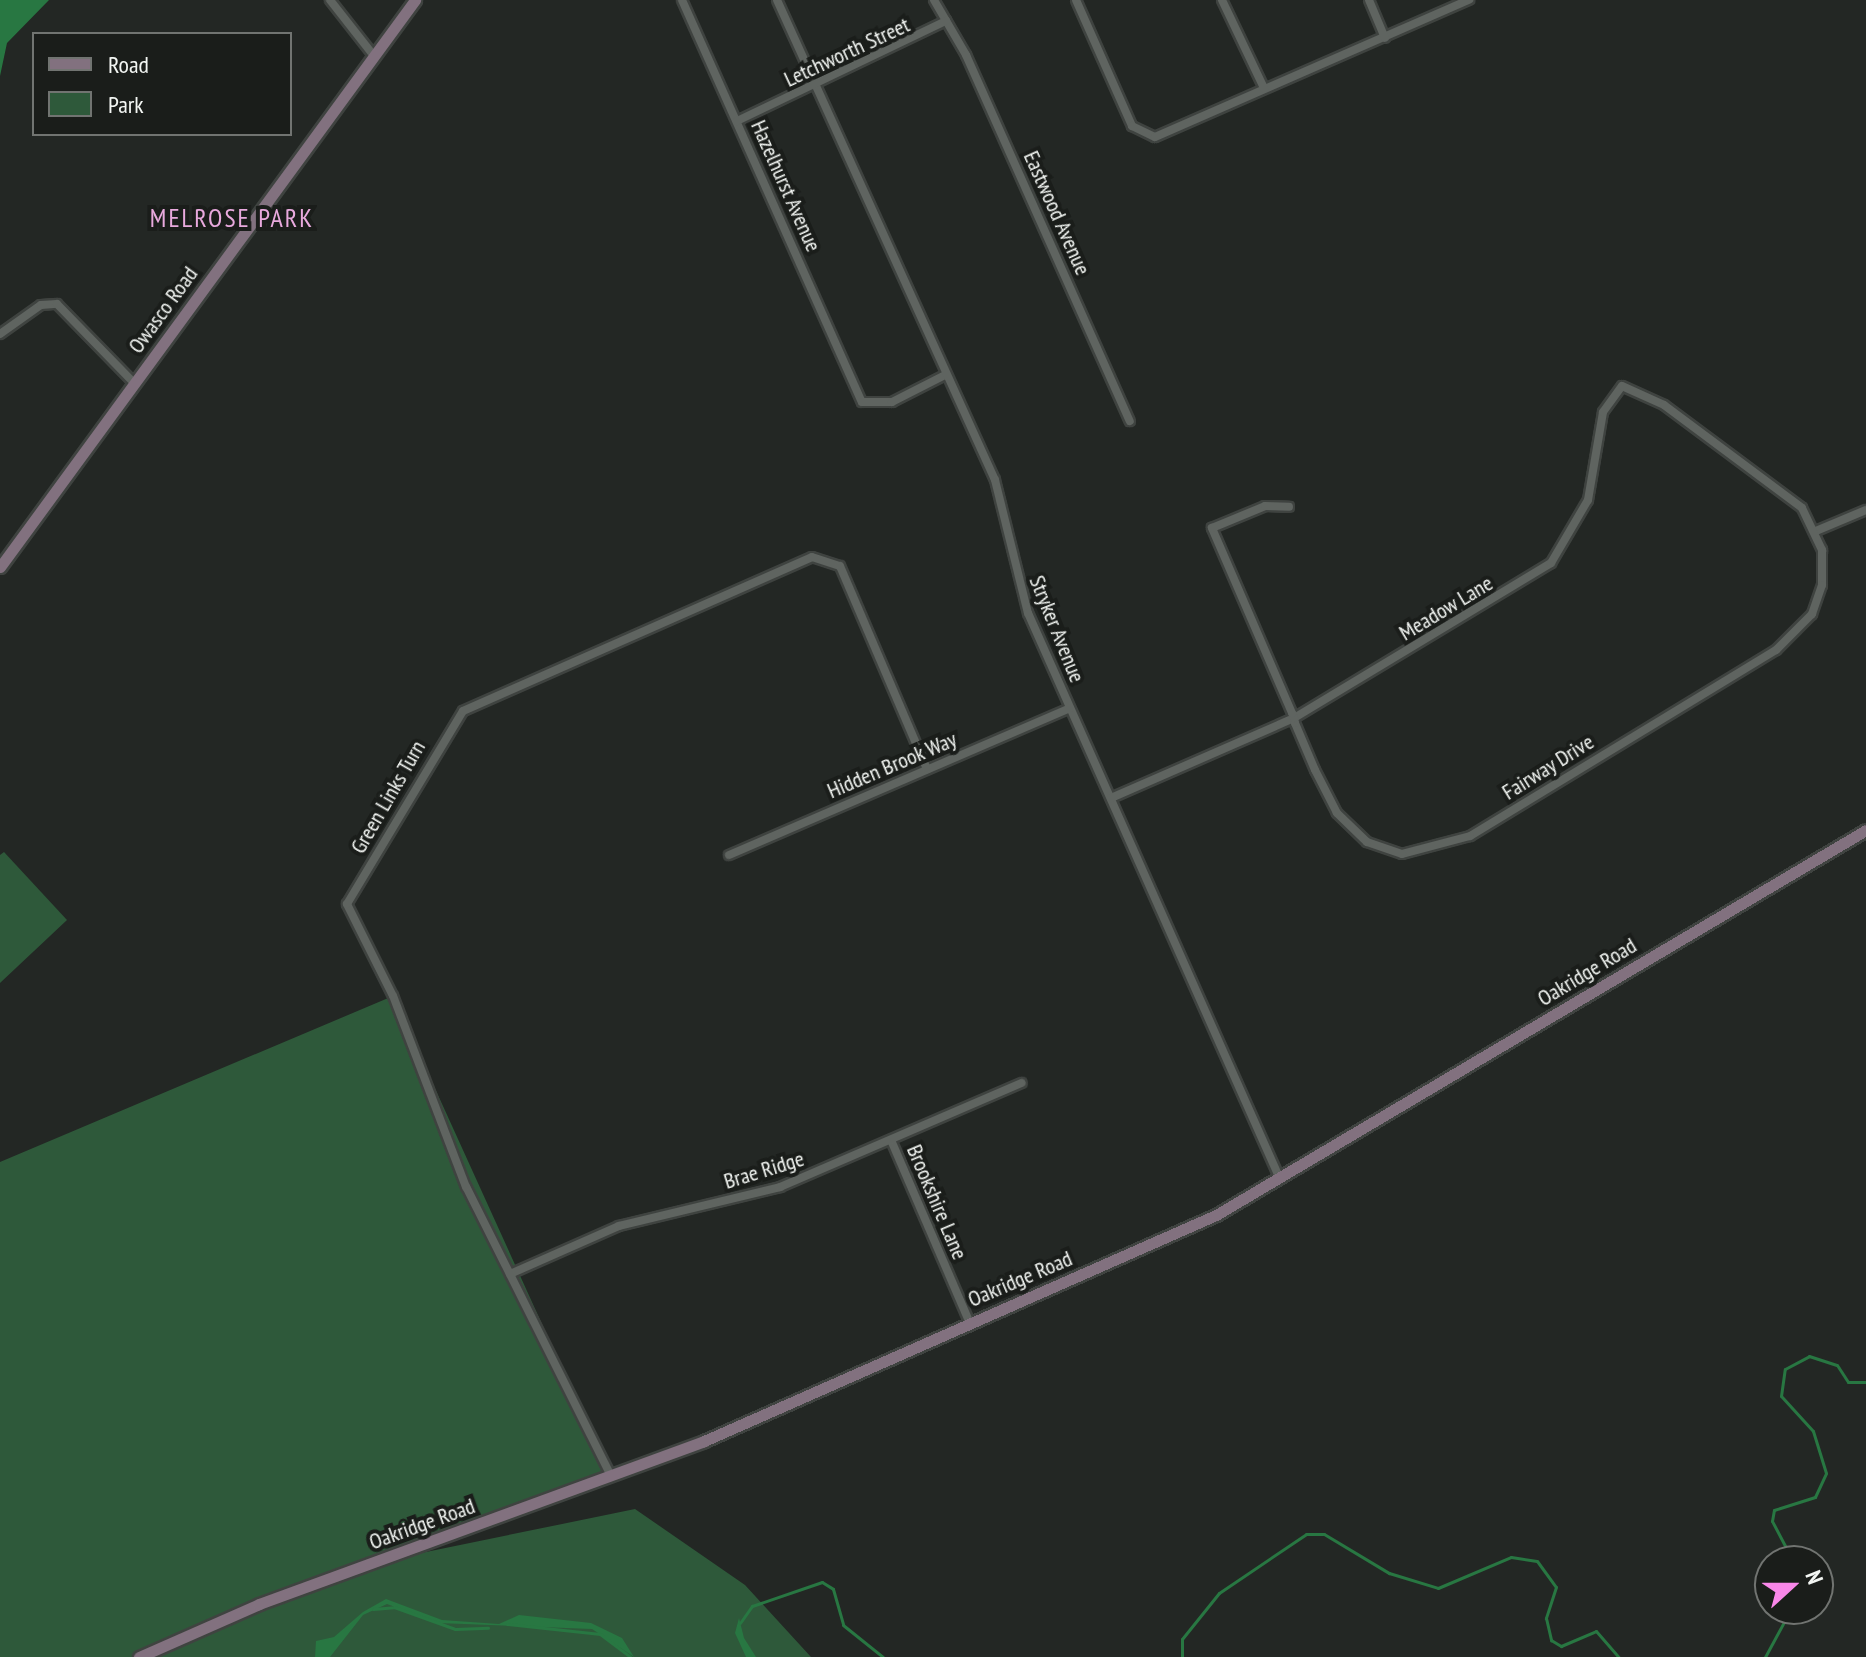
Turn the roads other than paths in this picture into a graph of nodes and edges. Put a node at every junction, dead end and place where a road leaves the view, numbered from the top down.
1 (330, 0) edge
2 (415, 0) edge
3 (682, 0) edge
4 (777, 0) edge
5 (934, 0) edge
6 (1076, 0) edge
7 (1222, 0) edge
8 (1369, 0) edge
9 (1469, 0) edge
10 (946, 21) junction
11 (1385, 38) junction
12 (374, 56) junction
13 (816, 87) junction
14 (1264, 88) junction
15 (737, 121) junction
16 (0, 334) edge
17 (945, 375) junction
18 (134, 383) junction
19 (1130, 421) dead end
20 (1289, 507) dead end
21 (1866, 510) edge
22 (1816, 531) junction
23 (0, 567) edge
24 (1070, 708) junction
25 (1294, 718) junction
26 (927, 769) junction
27 (1111, 798) junction
28 (1866, 830) edge
29 (729, 855) dead end
30 (1022, 1083) dead end
31 (891, 1140) junction
32 (1280, 1179) junction
33 (510, 1274) junction
34 (970, 1323) junction
35 (611, 1476) junction
36 (139, 1657) edge

1 - 12 street
2 - 12 street, Owasco Road
3 - 15 street, Hazelhurst Avenue
4 - 13 street, Stryker Avenue
5 - 10 street, Letchworth Street
6 - 14 street
7 - 14 street
8 - 11 street
9 - 11 street
10 - 13 street, Letchworth Street
10 - 19 street, Eastwood Avenue
11 - 14 street
12 - 18 street, Owasco Road
13 - 15 street, Letchworth Street
13 - 17 street, Stryker Avenue
15 - 17 street, Hazelhurst Avenue
16 - 18 street
17 - 24 street, Stryker Avenue
18 - 23 street, Owasco Road
20 - 25 street, Fairway Drive
21 - 22 street
22 - 25 street, Meadow Lane
22 - 25 street, Fairway Drive
24 - 26 street, Hidden Brook Way
24 - 27 street, Stryker Avenue
25 - 27 street, Meadow Lane
26 - 29 street, Hidden Brook Way
26 - 33 street, Green Links Turn
27 - 32 street, Stryker Avenue
28 - 32 street, Oakridge Road
30 - 31 street, Brae Ridge
31 - 33 street, Brae Ridge
31 - 34 street, Brookshire Lane
32 - 34 street, Oakridge Road
33 - 35 street, Green Links Turn
34 - 35 street, Oakridge Road
35 - 36 street, Oakridge Road

